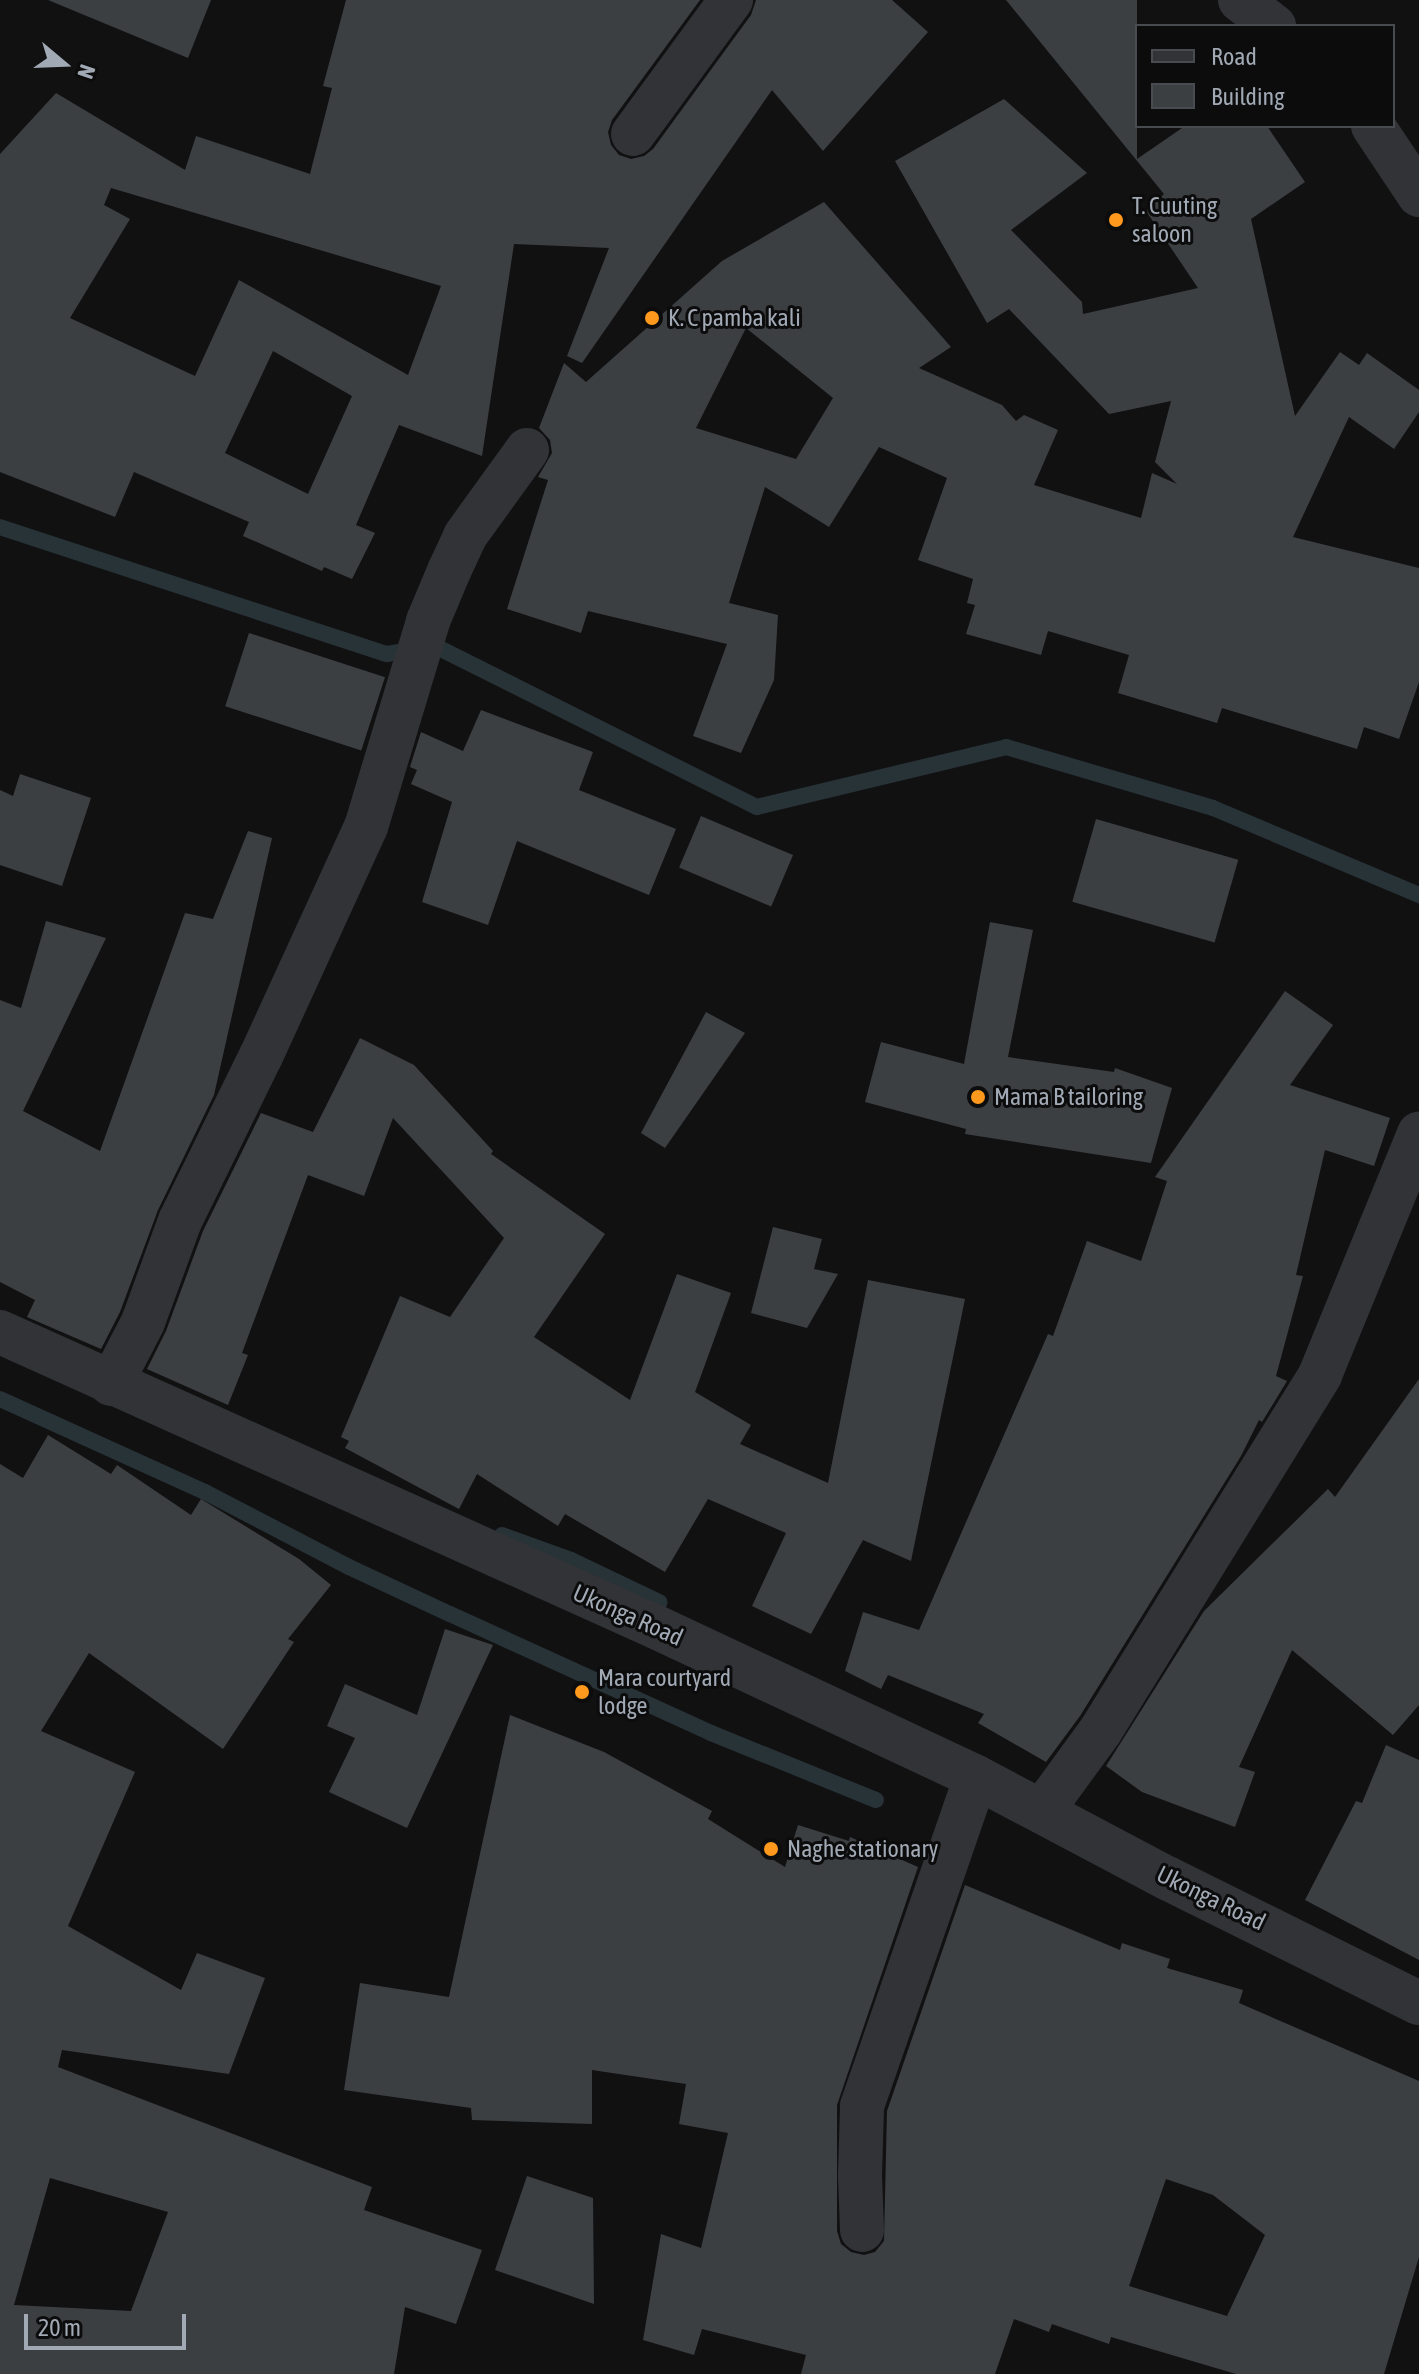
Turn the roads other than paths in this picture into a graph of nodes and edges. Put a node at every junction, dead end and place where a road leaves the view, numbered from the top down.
1 (731, 0) edge
2 (1240, 0) edge
3 (1271, 24) edge
4 (1374, 128) edge
5 (633, 134) dead end
6 (1419, 195) edge
7 (527, 450) dead end
8 (1419, 1134) edge
9 (0, 1332) edge
10 (111, 1384) junction
11 (976, 1777) junction
12 (1042, 1811) junction
13 (1419, 2003) edge
14 (862, 2230) dead end

1 - 5 street
2 - 3 street
4 - 6 street
7 - 10 street
8 - 12 street
9 - 10 street, Ukonga Road
10 - 11 street, Ukonga Road
11 - 12 street, Ukonga Road
11 - 14 street
12 - 13 street, Ukonga Road

